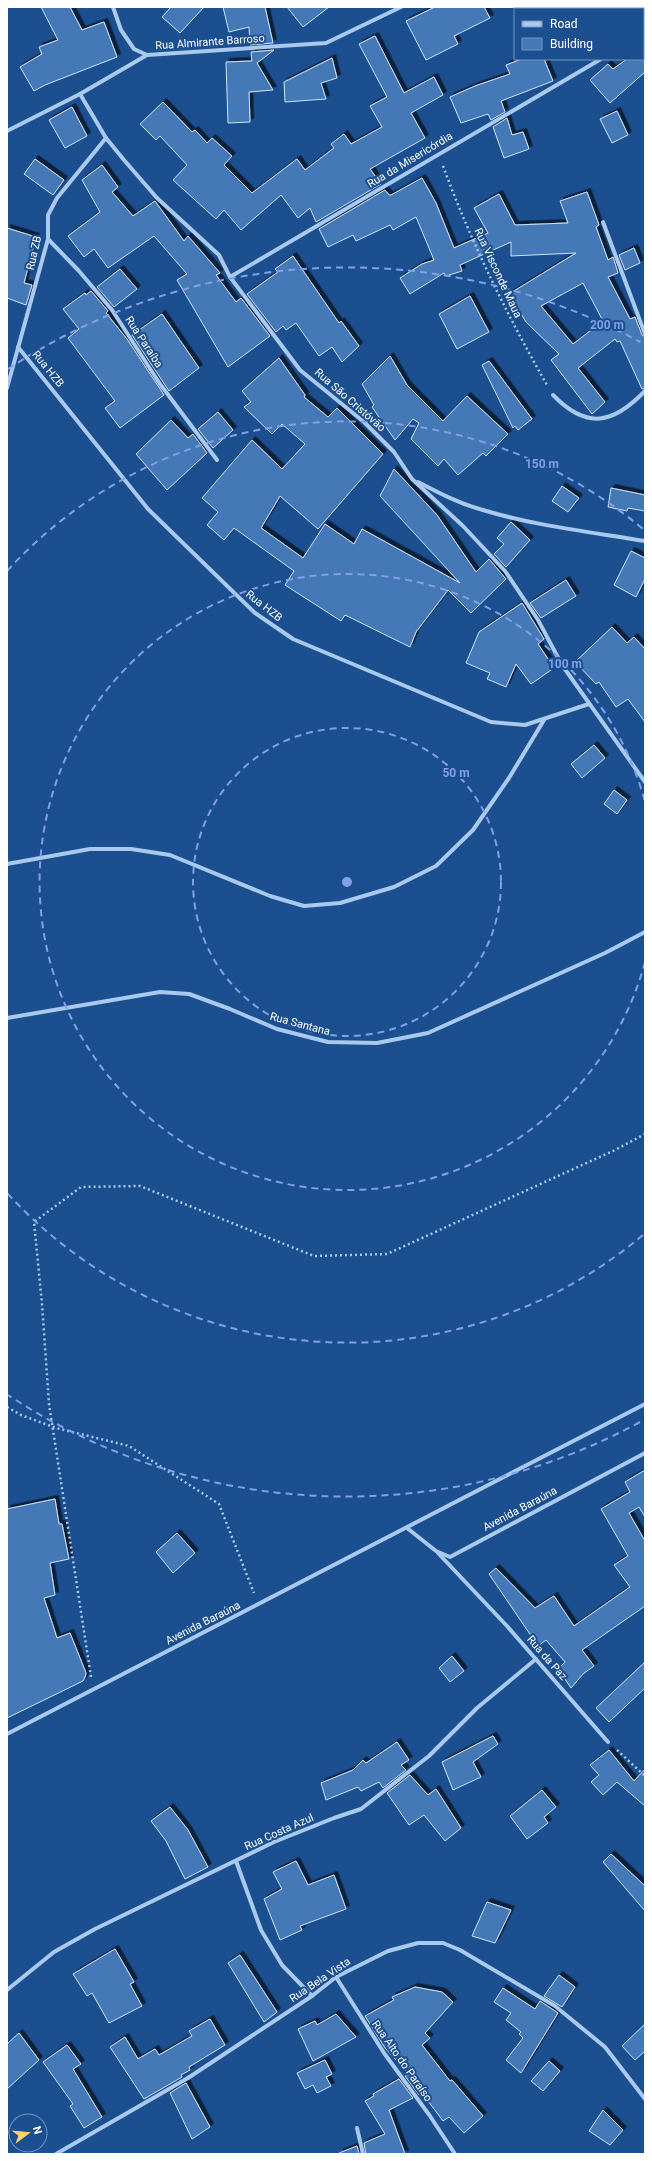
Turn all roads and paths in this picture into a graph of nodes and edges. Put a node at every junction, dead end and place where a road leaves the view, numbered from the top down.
1 (112, 7) edge
2 (401, 7) edge
3 (147, 55) junction
4 (599, 60) edge
5 (80, 94) junction
6 (7, 131) edge
7 (106, 138) junction
8 (438, 154) junction
9 (603, 222) dead end
10 (48, 239) junction
11 (230, 277) junction
12 (645, 334) edge
13 (18, 347) junction
14 (7, 388) edge
15 (645, 391) edge
16 (553, 395) joint
17 (217, 460) dead end
18 (412, 479) junction
19 (645, 541) edge
20 (589, 704) junction
21 (544, 720) junction
22 (645, 782) edge
23 (7, 864) edge
24 (645, 932) edge
25 (7, 1018) edge
26 (645, 1134) edge
27 (645, 1404) edge
28 (7, 1407) edge
29 (52, 1427) junction
30 (645, 1453) edge
31 (407, 1528) junction
32 (436, 1551) junction
33 (259, 1604) junction
34 (536, 1659) junction
35 (92, 1691) junction
36 (7, 1734) edge
37 (608, 1742) joint
38 (645, 1776) edge
39 (236, 1861) junction
40 (336, 1977) junction
41 (7, 1990) edge
42 (312, 1996) junction
43 (645, 2099) edge
44 (357, 2128) dead end
45 (56, 2154) edge
46 (363, 2154) edge
47 (455, 2154) edge

1 - 3 street
2 - 3 street, Rua Almirante Barroso
3 - 5 street, Rua Almirante Barroso
4 - 8 street, Rua da Misericórdia
5 - 6 street, Rua Almirante Barroso
5 - 7 street, Rua São Cristóvão
7 - 10 street, Rua ZB
7 - 11 street, Rua São Cristóvão
8 - 11 street, Rua da Misericórdia
8 - 16 path, Rua Visconde Maua
9 - 12 street
10 - 13 street, Rua ZB
10 - 17 street, Rua Paraíba
11 - 18 street, Rua São Cristóvão
13 - 14 street, Rua ZB
13 - 21 street, Rua HZB
15 - 16 street
18 - 19 street
18 - 20 street, Rua São Cristóvão
20 - 21 street, Rua HZB
20 - 22 street, Rua São Cristóvão
21 - 23 street
24 - 25 street, Rua Santana
26 - 29 path
27 - 31 street, Avenida Baraúna
28 - 29 path
29 - 33 path
29 - 35 path
30 - 32 street, Avenida Baraúna
31 - 32 street, Avenida Baraúna
31 - 33 street, Avenida Baraúna
32 - 34 street, Rua da Paz
33 - 35 street, Avenida Baraúna
34 - 37 street, Rua da Paz
34 - 39 street, Rua Costa Azul
35 - 36 street, Avenida Baraúna
37 - 38 path
39 - 41 street, Rua Costa Azul
39 - 42 street
40 - 42 street, Rua Bela Vista
40 - 43 street, Rua Bela Vista
40 - 47 street, Rua Alto do Paraíso
42 - 45 street, Rua Bela Vista
44 - 46 street

